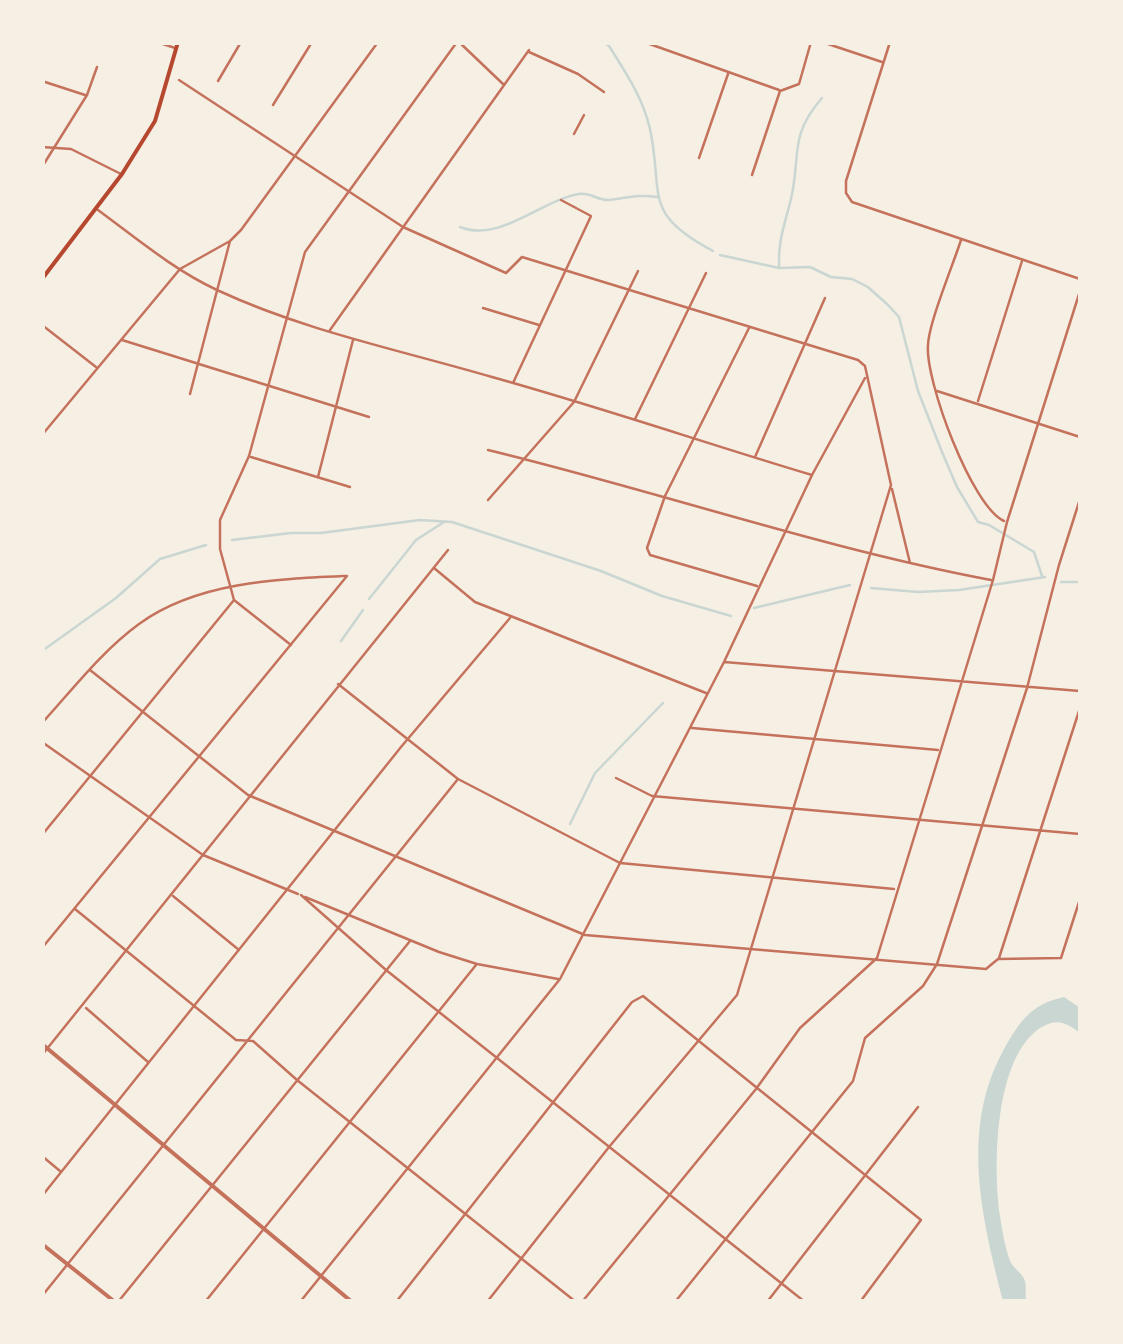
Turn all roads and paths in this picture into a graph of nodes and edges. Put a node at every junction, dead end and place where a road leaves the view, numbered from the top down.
1 (158, 42) edge
2 (241, 42) edge
3 (378, 42) edge
4 (458, 42) edge
5 (644, 42) edge
6 (811, 42) edge
7 (822, 42) edge
8 (890, 42) edge
9 (309, 44) edge
10 (177, 45) edge
11 (884, 62) junction
12 (97, 68) dead end
13 (728, 73) junction
14 (42, 80) edge
15 (179, 80) dead end
16 (218, 80) dead end
17 (504, 85) junction
18 (780, 91) junction
19 (604, 92) dead end
20 (87, 95) junction
21 (273, 106) dead end
22 (584, 115) dead end
23 (574, 134) dead end
24 (42, 147) edge
25 (56, 147) junction
26 (296, 155) junction
27 (700, 158) dead end
28 (42, 167) edge
29 (122, 174) junction
30 (752, 175) dead end
31 (347, 192) junction
32 (562, 200) dead end
33 (96, 209) junction
34 (403, 227) junction
35 (962, 239) junction
36 (230, 241) junction
37 (1023, 259) junction
38 (180, 270) junction
39 (566, 270) junction
40 (638, 271) dead end
41 (706, 273) dead end
42 (1080, 278) edge
43 (42, 279) edge
44 (218, 290) junction
45 (630, 290) junction
46 (1080, 292) edge
47 (825, 298) dead end
48 (482, 308) dead end
49 (689, 309) junction
50 (287, 316) junction
51 (42, 324) edge
52 (540, 326) junction
53 (749, 328) junction
54 (329, 332) junction
55 (354, 339) junction
56 (120, 340) junction
57 (805, 345) junction
58 (197, 365) junction
59 (96, 367) junction
60 (865, 378) junction
61 (514, 383) junction
62 (267, 386) junction
63 (935, 390) junction
64 (190, 394) dead end
65 (574, 402) junction
66 (978, 403) junction
67 (336, 407) junction
68 (368, 417) dead end
69 (635, 420) junction
70 (1038, 424) junction
71 (42, 434) edge
72 (1080, 438) edge
73 (694, 440) junction
74 (488, 450) dead end
75 (248, 456) junction
76 (755, 458) junction
77 (524, 460) junction
78 (812, 475) junction
79 (318, 477) junction
80 (891, 486) junction
81 (350, 487) dead end
82 (666, 496) junction
83 (1080, 499) edge
84 (488, 500) dead end
85 (1007, 522) junction
86 (786, 533) junction
87 (448, 550) dead end
88 (870, 554) junction
89 (911, 565) junction
90 (434, 568) junction
91 (993, 580) junction
92 (758, 586) junction
93 (232, 588) junction
94 (234, 600) junction
95 (510, 618) junction
96 (290, 645) junction
97 (724, 662) junction
98 (90, 670) junction
99 (836, 671) junction
100 (961, 682) junction
101 (338, 684) junction
102 (1027, 688) junction
103 (1080, 691) edge
104 (708, 693) junction
105 (1080, 708) edge
106 (143, 712) junction
107 (42, 723) edge
108 (689, 727) junction
109 (816, 739) junction
110 (407, 740) junction
111 (42, 742) edge
112 (939, 750) junction
113 (198, 758) junction
114 (90, 777) junction
115 (616, 778) dead end
116 (458, 780) junction
117 (248, 795) junction
118 (652, 796) junction
119 (794, 809) junction
120 (148, 820) junction
121 (918, 820) junction
122 (982, 826) junction
123 (335, 830) junction
124 (1040, 831) junction
125 (42, 834) edge
126 (1080, 834) edge
127 (203, 855) junction
128 (396, 857) junction
129 (620, 863) junction
130 (773, 878) junction
131 (289, 890) junction
132 (896, 890) junction
133 (300, 895) junction
134 (174, 896) junction
135 (1080, 898) edge
136 (74, 909) junction
137 (350, 914) junction
138 (337, 930) junction
139 (585, 935) junction
140 (410, 940) junction
141 (753, 947) junction
142 (42, 948) edge
143 (240, 952) junction
144 (128, 953) junction
145 (877, 958) junction
146 (998, 959) junction
147 (477, 964) junction
148 (937, 964) junction
149 (386, 970) junction
150 (560, 979) junction
151 (84, 1006) junction
152 (194, 1009) junction
153 (439, 1012) junction
154 (698, 1039) junction
155 (246, 1040) junction
156 (45, 1046) edge
157 (42, 1054) edge
158 (496, 1058) junction
159 (149, 1063) junction
160 (297, 1080) junction
161 (756, 1089) junction
162 (552, 1103) junction
163 (116, 1105) junction
164 (918, 1107) dead end
165 (351, 1120) junction
166 (812, 1132) junction
167 (164, 1146) junction
168 (609, 1147) junction
169 (42, 1156) edge
170 (409, 1167) junction
171 (62, 1172) junction
172 (866, 1176) junction
173 (213, 1185) junction
174 (668, 1194) junction
175 (42, 1196) edge
176 (466, 1213) junction
177 (264, 1228) junction
178 (725, 1239) junction
179 (42, 1244) edge
180 (522, 1258) junction
181 (68, 1264) junction
182 (321, 1276) junction
183 (781, 1284) junction
184 (42, 1296) edge
185 (116, 1302) edge
186 (206, 1302) edge
187 (300, 1302) edge
188 (352, 1302) edge
189 (396, 1302) edge
190 (487, 1302) edge
191 (579, 1302) edge
192 (675, 1302) edge
193 (766, 1302) edge
194 (804, 1302) edge
195 (860, 1302) edge

1 - 10 street
2 - 16 street
3 - 26 street
4 - 17 street
4 - 31 street
5 - 13 street
6 - 18 street
7 - 11 street
8 - 11 street
9 - 21 street
10 - 29 main road
11 - 35 street
12 - 20 street
13 - 18 street
13 - 27 street
14 - 20 street
15 - 26 street
17 - 19 street
17 - 34 street
18 - 30 street
20 - 25 street
22 - 23 street
24 - 25 street
25 - 28 street
25 - 29 street
26 - 31 street
26 - 36 street
29 - 33 main road
31 - 34 street
31 - 50 street
32 - 39 street
33 - 38 street
33 - 43 main road
34 - 39 street
34 - 54 street
35 - 37 street
35 - 63 street
36 - 38 street
36 - 44 street
37 - 42 street
37 - 66 street
38 - 44 street
38 - 56 street
39 - 45 street
39 - 52 street
40 - 45 street
41 - 49 street
44 - 50 street
44 - 58 street
45 - 49 street
45 - 65 street
46 - 70 street
47 - 57 street
48 - 52 street
49 - 53 street
49 - 69 street
50 - 54 street
50 - 62 street
51 - 59 street
52 - 61 street
53 - 57 street
53 - 73 street
54 - 55 street
55 - 61 street
55 - 67 street
56 - 58 street
56 - 59 street
57 - 60 street
57 - 76 street
58 - 62 street
58 - 64 street
59 - 71 street
60 - 78 street
60 - 80 street
61 - 65 street
62 - 67 street
62 - 75 street
63 - 66 street
63 - 85 street
65 - 69 street
65 - 77 street
66 - 70 street
67 - 68 street
67 - 79 street
69 - 73 street
70 - 72 street
70 - 85 street
73 - 76 street
73 - 82 street
74 - 77 street
75 - 79 street
75 - 93 street
76 - 78 street
77 - 82 street
77 - 84 street
78 - 86 street
79 - 81 street
80 - 88 street
80 - 89 street
82 - 86 street
82 - 92 street
83 - 102 street
85 - 91 street
86 - 88 street
86 - 92 street
87 - 90 street
88 - 89 street
88 - 99 street
89 - 91 street
90 - 95 street
90 - 101 street
91 - 100 street
92 - 97 street
93 - 94 street
93 - 96 street
93 - 98 street
94 - 96 street
94 - 106 street
95 - 104 street
95 - 110 street
96 - 113 street
97 - 99 street
97 - 104 street
98 - 106 street
98 - 107 street
99 - 100 street
99 - 109 street
100 - 102 street
100 - 112 street
101 - 110 street
101 - 117 street
102 - 103 street
102 - 122 street
104 - 108 street
105 - 124 street
106 - 113 street
106 - 114 street
108 - 109 street
108 - 118 street
109 - 112 street
109 - 119 street
110 - 116 street
110 - 123 street
111 - 114 street
112 - 121 street
113 - 117 street
113 - 120 street
114 - 120 street
114 - 125 street
115 - 118 street
116 - 128 street
116 - 129 street
117 - 123 street
117 - 127 street
118 - 119 street
118 - 129 street
119 - 121 street
119 - 130 street
120 - 127 street
120 - 136 street
121 - 122 street
121 - 132 street
122 - 124 street
122 - 148 street
123 - 128 street
123 - 131 street
124 - 126 street
124 - 146 street
127 - 131 street
127 - 134 street
128 - 137 street
128 - 139 street
129 - 130 street
129 - 139 street
130 - 132 street
130 - 141 street
131 - 133 street
131 - 143 street
132 - 145 street
133 - 137 street
133 - 138 street
134 - 143 street
134 - 144 street
135 - 146 street
136 - 142 street
136 - 144 street
137 - 138 street
137 - 140 street
138 - 149 street
138 - 155 street
139 - 141 street
139 - 150 street
140 - 147 street
140 - 149 street
141 - 145 street
141 - 154 street
143 - 152 street
144 - 151 street
144 - 152 street
145 - 148 street
145 - 161 street
146 - 148 street
147 - 150 street
147 - 153 street
148 - 166 street
149 - 153 street
149 - 160 street
150 - 158 street
151 - 156 street
151 - 159 street
152 - 155 street
152 - 159 street
153 - 158 street
153 - 165 street
154 - 161 street
154 - 162 street
154 - 168 street
155 - 160 street
155 - 167 street
156 - 157 street
156 - 163 street
158 - 162 street
158 - 170 street
159 - 163 street
160 - 165 street
160 - 173 street
161 - 166 street
161 - 174 street
162 - 168 street
162 - 176 street
163 - 167 street
163 - 171 street
164 - 172 street
165 - 170 street
165 - 177 street
166 - 172 street
166 - 178 street
167 - 173 street
167 - 181 street
168 - 174 street
168 - 180 street
169 - 171 street
170 - 176 street
170 - 182 street
171 - 175 street
172 - 183 street
172 - 195 street
173 - 177 street
173 - 185 street
174 - 178 street
174 - 191 street
176 - 180 street
176 - 189 street
177 - 182 street
177 - 186 street
178 - 183 street
178 - 192 street
179 - 181 street
180 - 190 street
180 - 191 street
181 - 184 street
181 - 185 street
182 - 187 street
182 - 188 street
183 - 193 street
183 - 194 street

